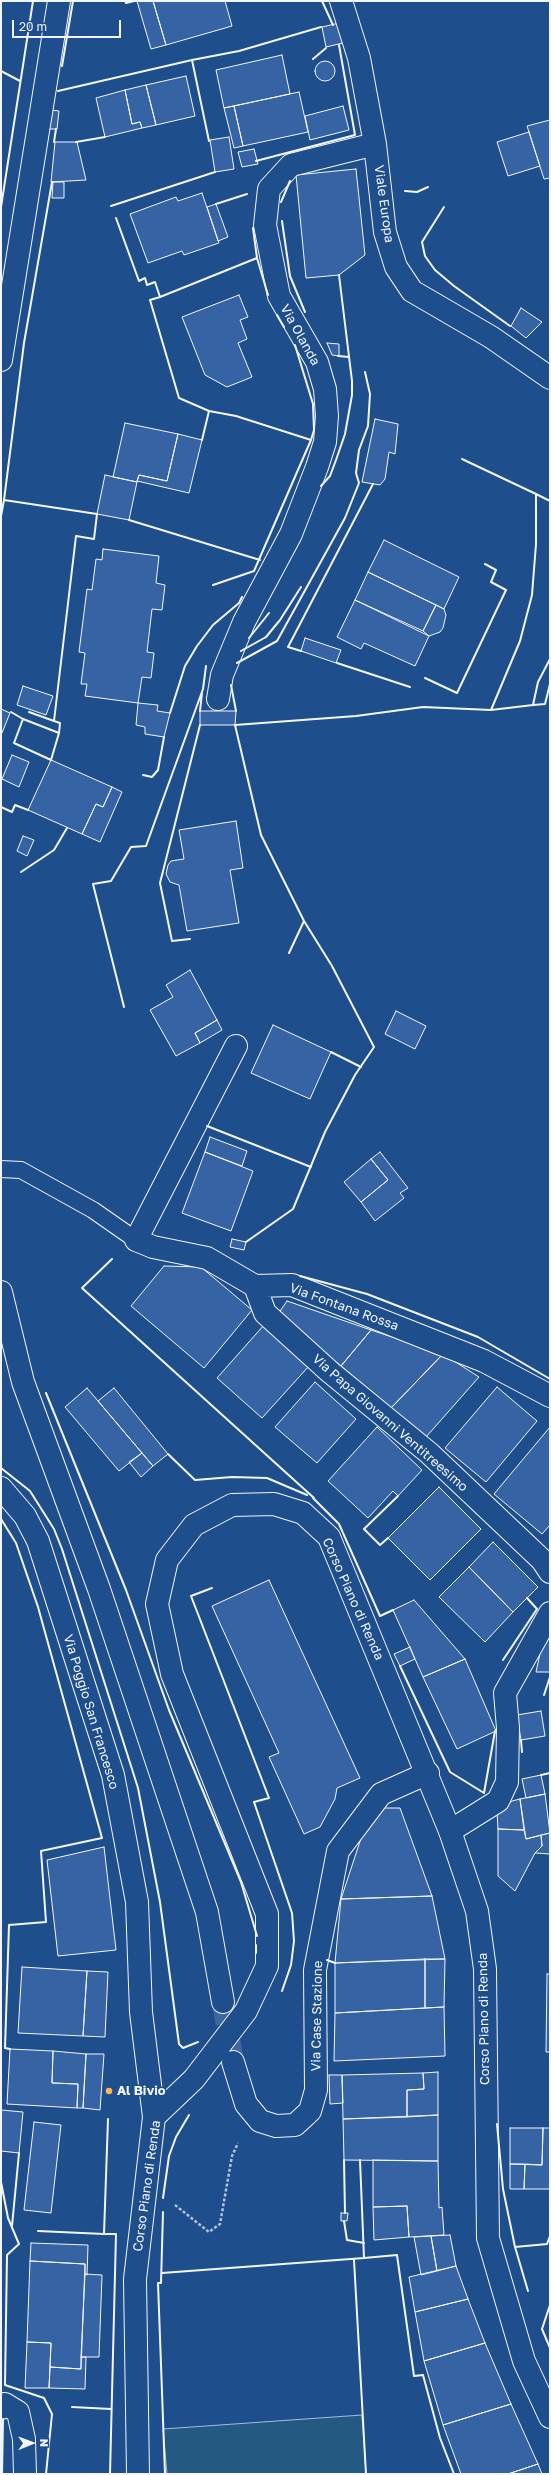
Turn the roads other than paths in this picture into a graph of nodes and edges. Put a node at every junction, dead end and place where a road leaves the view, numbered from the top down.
1 (59, 1) edge
2 (341, 1) edge
3 (375, 144) junction
4 (1, 360) edge
5 (550, 378) edge
6 (218, 699) dead end
7 (236, 1046) dead end
8 (1, 1169) edge
9 (136, 1240) junction
10 (255, 1286) junction
11 (1, 1292) edge
12 (550, 1396) edge
13 (1, 1488) edge
14 (550, 1572) edge
15 (550, 1612) edge
16 (428, 1773) junction
17 (450, 1831) junction
18 (223, 2002) tunnel mouth
19 (233, 2062) tunnel mouth
20 (154, 2117) junction
21 (1, 2408) edge
22 (550, 2417) edge
23 (25, 2474) edge
24 (138, 2474) edge

1 - 4 street
2 - 3 street, Viale Europa
3 - 5 street, Viale Europa
3 - 6 street, Via Olanda
7 - 9 street
8 - 9 lane
9 - 10 street
10 - 12 street, Via Fontana Rossa
10 - 14 street, Via Papa Giovanni Ventitreesimo
11 - 18 street
13 - 20 street, Via Poggio San Francesco
15 - 17 street
16 - 17 street, Corso Piano di Renda
16 - 19 street, Via Case Stazione
16 - 20 street, Corso Piano di Renda
17 - 22 street, Corso Piano di Renda
20 - 24 street, Corso Piano di Renda
21 - 23 street

